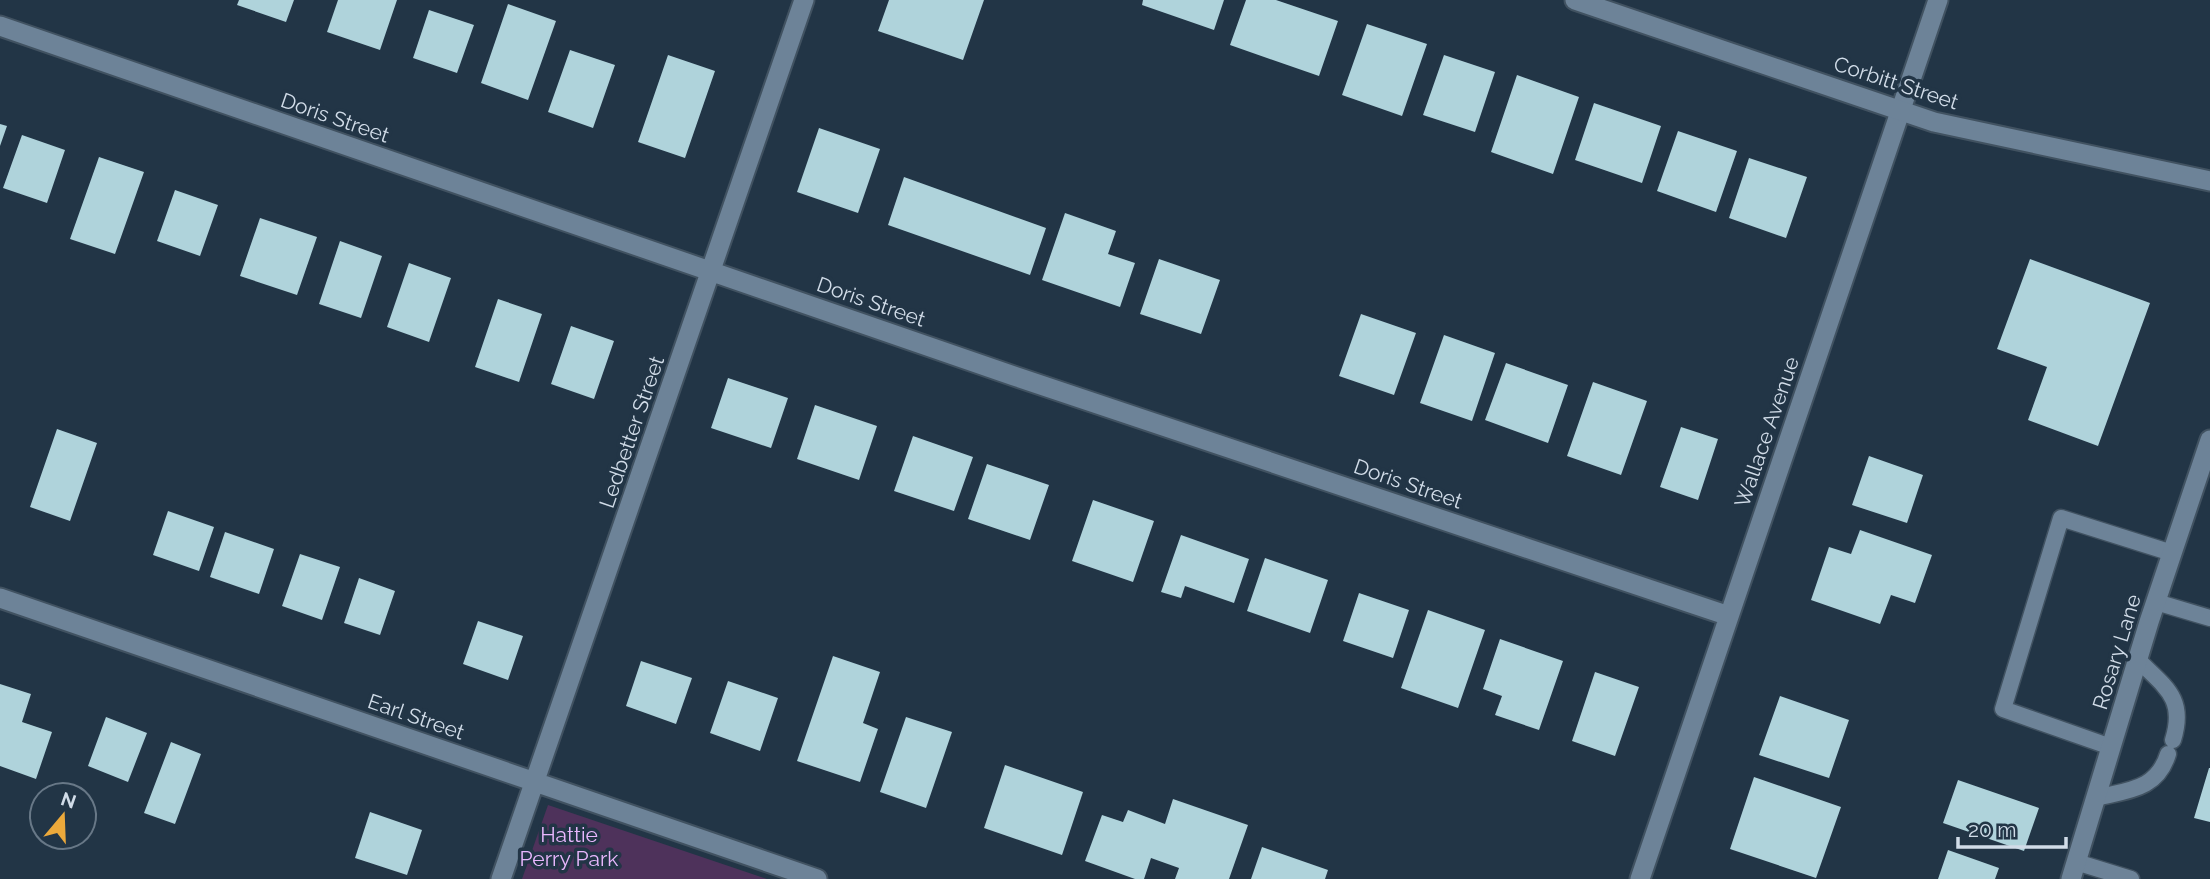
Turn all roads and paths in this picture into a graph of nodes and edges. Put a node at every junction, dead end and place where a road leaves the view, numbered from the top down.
1 (804, 0) edge
2 (1575, 0) edge
3 (1938, 0) edge
4 (0, 26) edge
5 (1901, 110) junction
6 (2210, 181) edge
7 (712, 272) junction
8 (2210, 440) edge
9 (2172, 553) junction
10 (0, 598) edge
11 (2156, 601) junction
12 (1729, 616) junction
13 (2210, 618) edge
14 (2138, 660) junction
15 (2111, 747) junction
16 (535, 782) junction
17 (2096, 798) junction
18 (2073, 871) edge
19 (501, 879) edge
20 (817, 879) edge
21 (1640, 879) edge
22 (2131, 879) edge

1 - 7 street, Ledbetter Street
2 - 5 street, Corbitt Street
3 - 5 street, Wallace Avenue
4 - 7 street, Doris Street
5 - 6 street, Corbitt Street
5 - 12 street, Wallace Avenue
7 - 12 street, Doris Street
7 - 16 street, Ledbetter Street
8 - 9 street, Rosary Lane
9 - 11 street, Rosary Lane
9 - 15 lane
10 - 16 street, Earl Street
11 - 13 lane
11 - 14 street, Rosary Lane
12 - 21 street, Wallace Avenue
14 - 15 street, Rosary Lane
14 - 17 lane
15 - 17 street, Rosary Lane
16 - 19 street, Ledbetter Street
16 - 20 street, Earl Street
17 - 18 street, Rosary Lane
18 - 22 lane

